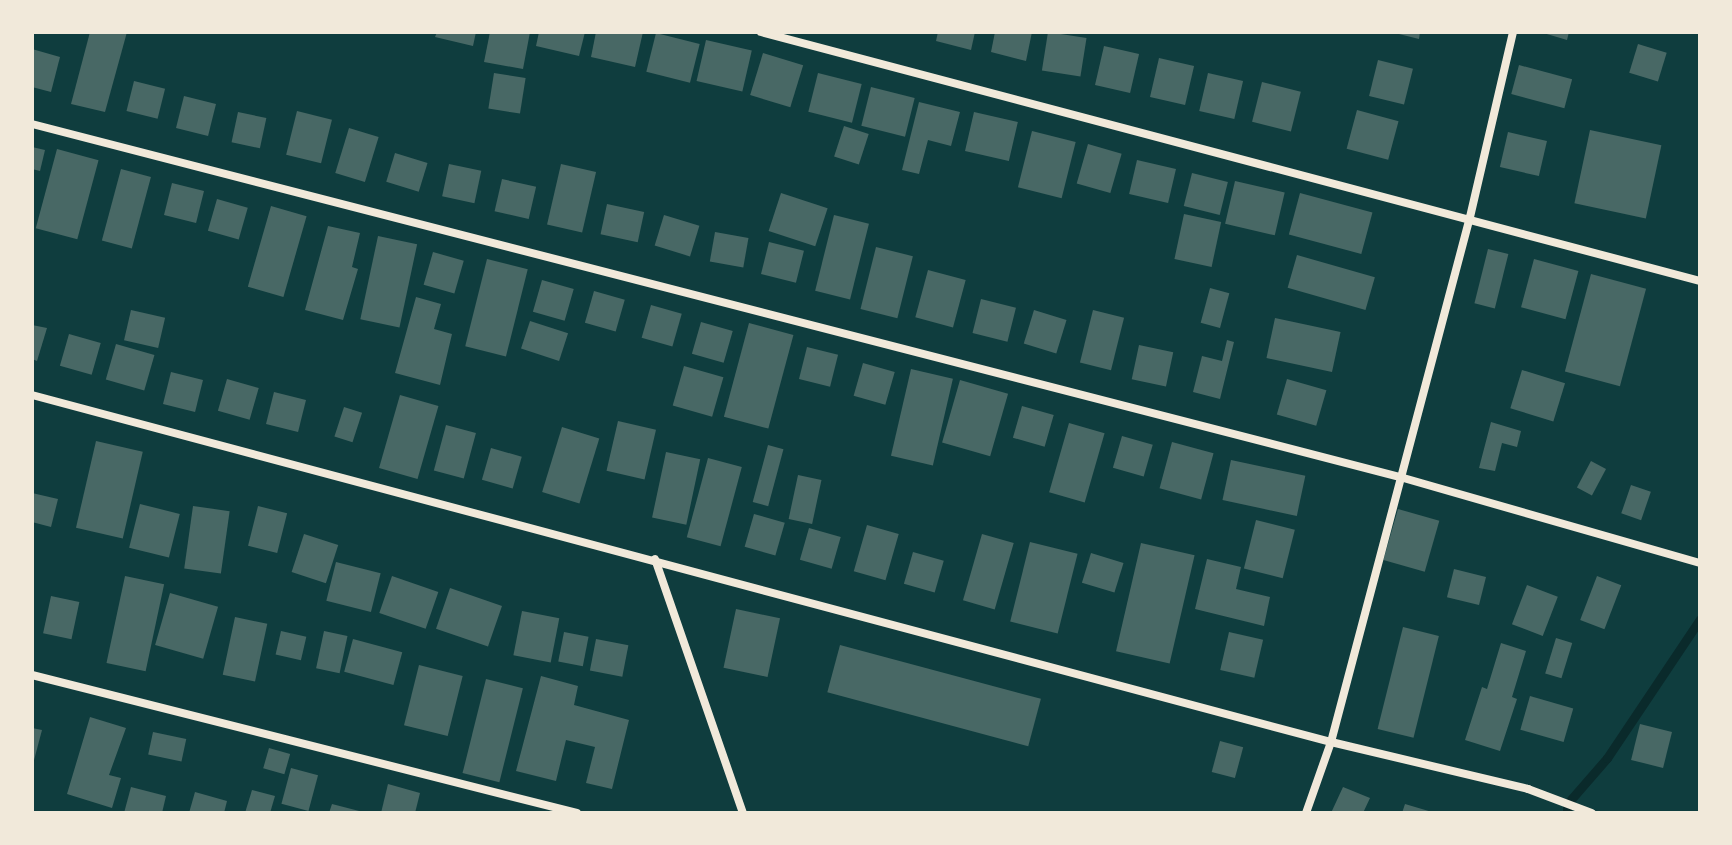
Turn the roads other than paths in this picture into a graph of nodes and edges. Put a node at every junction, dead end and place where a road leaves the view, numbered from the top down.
1 (761, 32) edge
2 (1513, 32) edge
3 (32, 124) edge
4 (1470, 217) junction
5 (1700, 281) edge
6 (32, 395) edge
7 (1400, 477) junction
8 (655, 559) junction
9 (1700, 563) edge
10 (32, 675) edge
11 (1331, 742) junction
12 (577, 813) edge
13 (743, 813) edge
14 (1306, 813) edge
15 (1592, 813) edge

1 - 4 street
2 - 4 street
3 - 7 street
4 - 5 street
4 - 7 street
6 - 8 street
7 - 9 street
7 - 11 street
8 - 11 street
8 - 13 street
10 - 12 street
11 - 14 street
11 - 15 street

